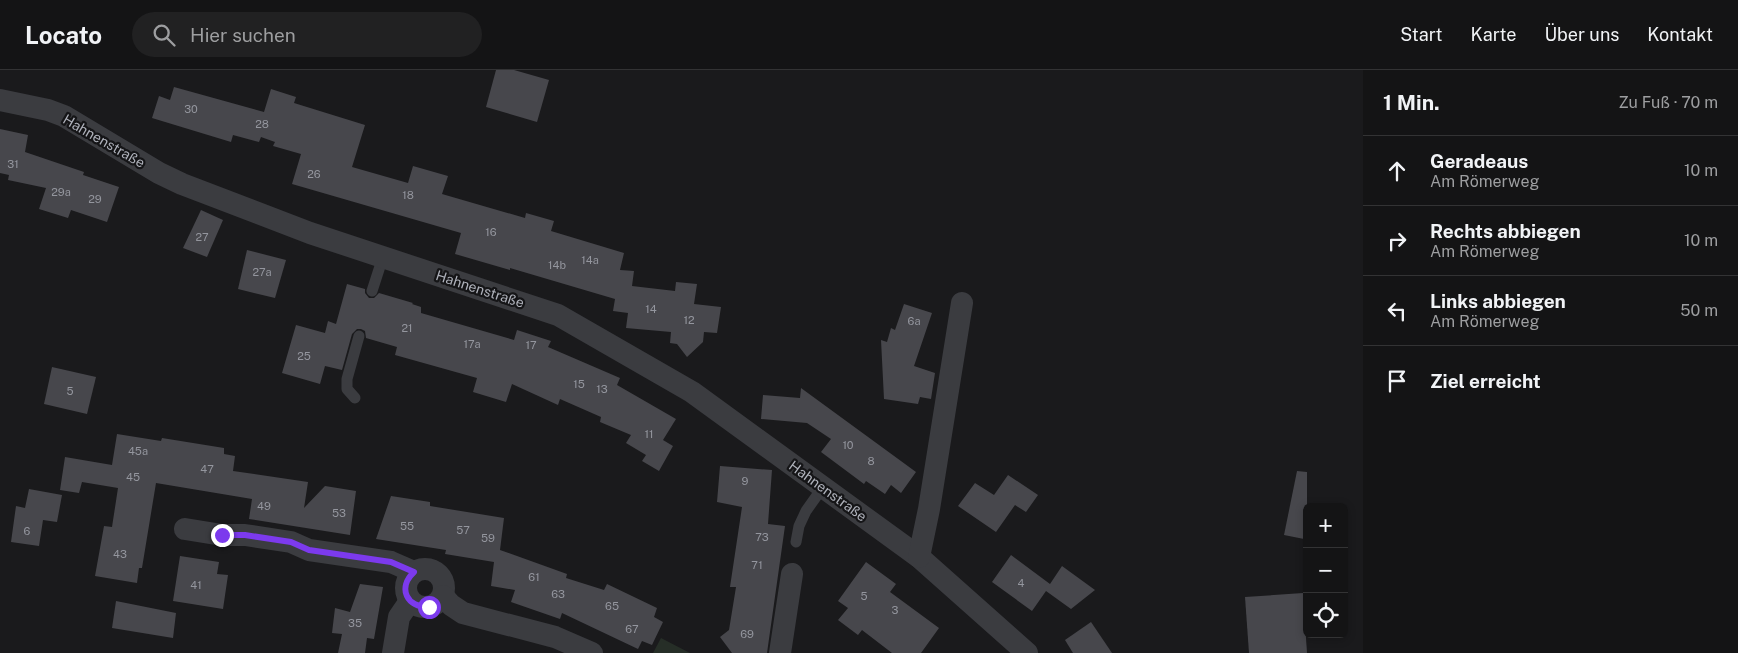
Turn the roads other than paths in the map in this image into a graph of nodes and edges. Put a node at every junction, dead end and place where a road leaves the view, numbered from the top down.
1 (0, 100) edge
2 (383, 257) junction
3 (372, 291) dead end
4 (962, 303) dead end
5 (359, 336) dead end
6 (355, 398) dead end
7 (823, 487) junction
8 (185, 529) dead end
9 (796, 542) dead end
10 (919, 557) junction
11 (414, 572) junction
12 (792, 574) dead end
13 (442, 596) junction
14 (410, 601) junction
15 (393, 653) edge
16 (592, 653) edge
17 (780, 653) edge
18 (1026, 653) edge

1 - 2 street, Hahnenstraße
2 - 3 lane
2 - 7 street, Hahnenstraße
4 - 10 street
5 - 6 lane
7 - 9 lane
7 - 10 street, Hahnenstraße
8 - 11 street
10 - 18 street, Hahnenstraße
11 - 13 street
11 - 14 street
12 - 17 street
13 - 14 street
13 - 16 street
14 - 15 street

